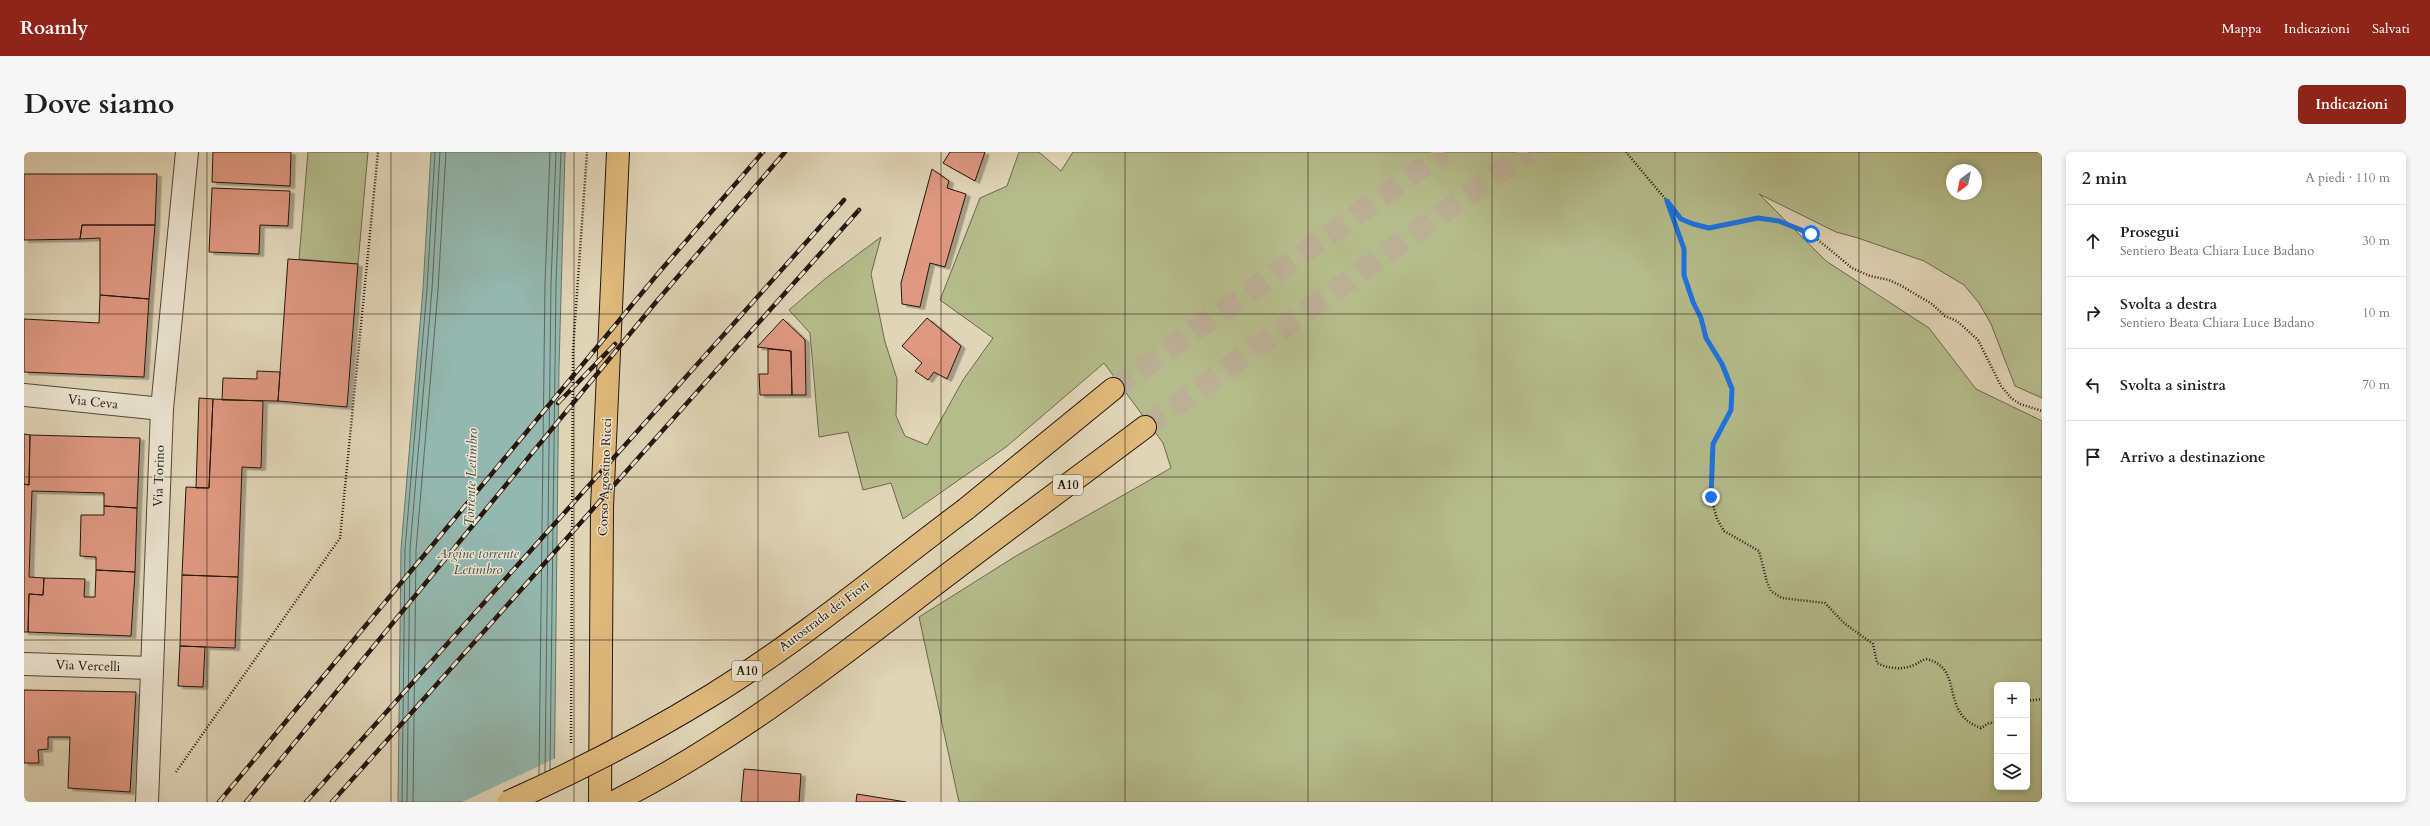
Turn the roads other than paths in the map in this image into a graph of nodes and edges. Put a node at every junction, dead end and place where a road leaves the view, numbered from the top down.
1 (187, 152) edge
2 (618, 152) edge
3 (1113, 389) tunnel mouth
4 (24, 395) edge
5 (162, 409) junction
6 (1145, 428) tunnel mouth
7 (24, 664) edge
8 (151, 668) junction
9 (147, 802) edge
10 (508, 802) edge
11 (600, 802) edge
12 (614, 802) edge

1 - 5 street, Via Torino
2 - 11 main road, Corso Agostino Ricci
3 - 10 main road, Autostrada dei Fiori / A10, bridge
4 - 5 street, Via Ceva
5 - 8 street, Via Torino
6 - 12 main road, A10
7 - 8 street, Via Vercelli
8 - 9 street, Via Torino

